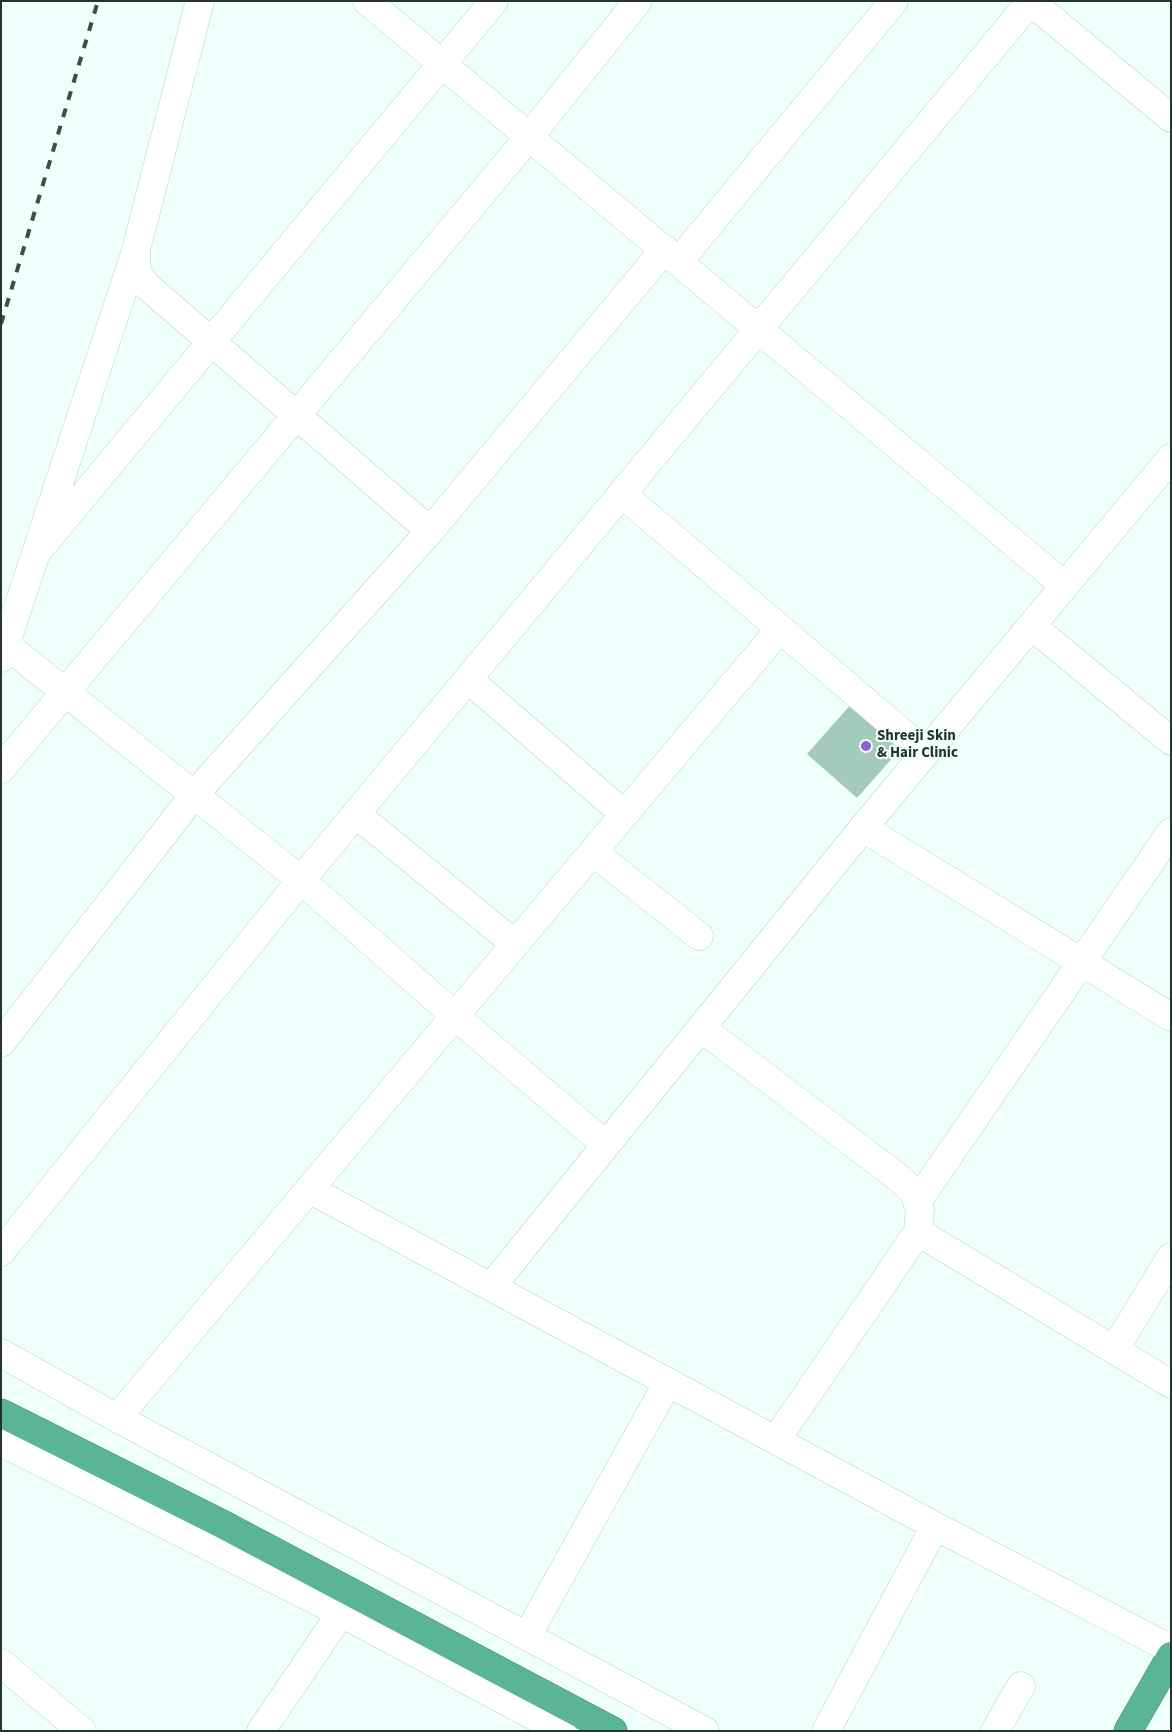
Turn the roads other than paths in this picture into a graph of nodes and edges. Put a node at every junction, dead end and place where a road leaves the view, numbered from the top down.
1 (200, 1) edge
2 (367, 1) edge
3 (494, 1) edge
4 (638, 1) edge
5 (894, 1) edge
6 (1030, 1) edge
7 (442, 64) junction
8 (1171, 118) edge
9 (530, 136) junction
10 (136, 250) junction
11 (672, 255) junction
12 (760, 328) junction
13 (211, 341) junction
14 (296, 415) junction
15 (1171, 458) edge
16 (622, 494) junction
17 (430, 530) junction
18 (36, 552) junction
19 (1065, 586) junction
20 (1032, 626) junction
21 (780, 629) junction
22 (3, 651) edge
23 (468, 679) junction
24 (64, 692) junction
25 (1171, 741) edge
26 (926, 753) junction
27 (1, 769) edge
28 (194, 795) junction
29 (356, 814) junction
30 (624, 814) junction
31 (863, 828) junction
32 (1171, 832) edge
33 (593, 852) junction
34 (301, 880) junction
35 (699, 936) dead end
36 (515, 944) junction
37 (1080, 962) junction
38 (455, 1016) junction
39 (1171, 1017) edge
40 (701, 1028) junction
41 (1, 1043) edge
42 (606, 1145) junction
43 (309, 1189) junction
44 (917, 1202) junction
45 (918, 1232) junction
46 (1, 1252) edge
47 (1171, 1257) edge
48 (491, 1287) junction
49 (1114, 1350) junction
50 (1, 1353) edge
51 (668, 1382) junction
52 (1171, 1384) edge
53 (1, 1412) edge
54 (116, 1418) junction
55 (776, 1440) junction
56 (1, 1442) edge
57 (936, 1526) junction
58 (341, 1613) junction
59 (527, 1636) junction
60 (1171, 1649) edge
61 (1171, 1656) edge
62 (1, 1663) edge
63 (1021, 1686) dead end
64 (82, 1731) edge
65 (261, 1731) edge
66 (562, 1731) edge
67 (613, 1731) edge
68 (705, 1731) edge
69 (826, 1731) edge
70 (995, 1731) edge
71 (1128, 1731) edge

1 - 10 street
2 - 7 street
3 - 7 street
4 - 9 street
5 - 11 street
6 - 8 street
6 - 12 street
7 - 9 street
7 - 13 street
9 - 11 street
9 - 14 street
10 - 13 street
10 - 18 street
11 - 12 street
11 - 17 street
12 - 16 street
12 - 19 street
13 - 14 street
13 - 18 street
14 - 17 street
14 - 24 street
15 - 19 street
16 - 21 street
16 - 23 street
17 - 28 street
18 - 22 street
19 - 20 street
20 - 25 street
20 - 26 street
21 - 26 street
21 - 30 street
22 - 24 street
23 - 29 street
23 - 30 street
24 - 27 street
24 - 28 street
26 - 31 street
28 - 34 street
28 - 41 street
29 - 34 street
29 - 36 street
30 - 33 street
31 - 37 street
31 - 40 street
32 - 37 street
33 - 35 street
33 - 36 street
34 - 38 street
34 - 46 street
36 - 38 street
37 - 39 street
37 - 44 street
38 - 42 street
38 - 43 street
40 - 42 street
40 - 44 street
42 - 48 street
43 - 48 street
43 - 54 street
44 - 45 street
45 - 49 street
45 - 55 street
47 - 49 street
48 - 51 street
49 - 52 street
50 - 54 street
51 - 55 street
51 - 59 street
53 - 67 highway
54 - 59 street
55 - 57 street
56 - 58 street
57 - 60 street
57 - 69 street
58 - 65 street
58 - 66 street
59 - 68 street
61 - 71 highway
62 - 64 street
63 - 70 street

